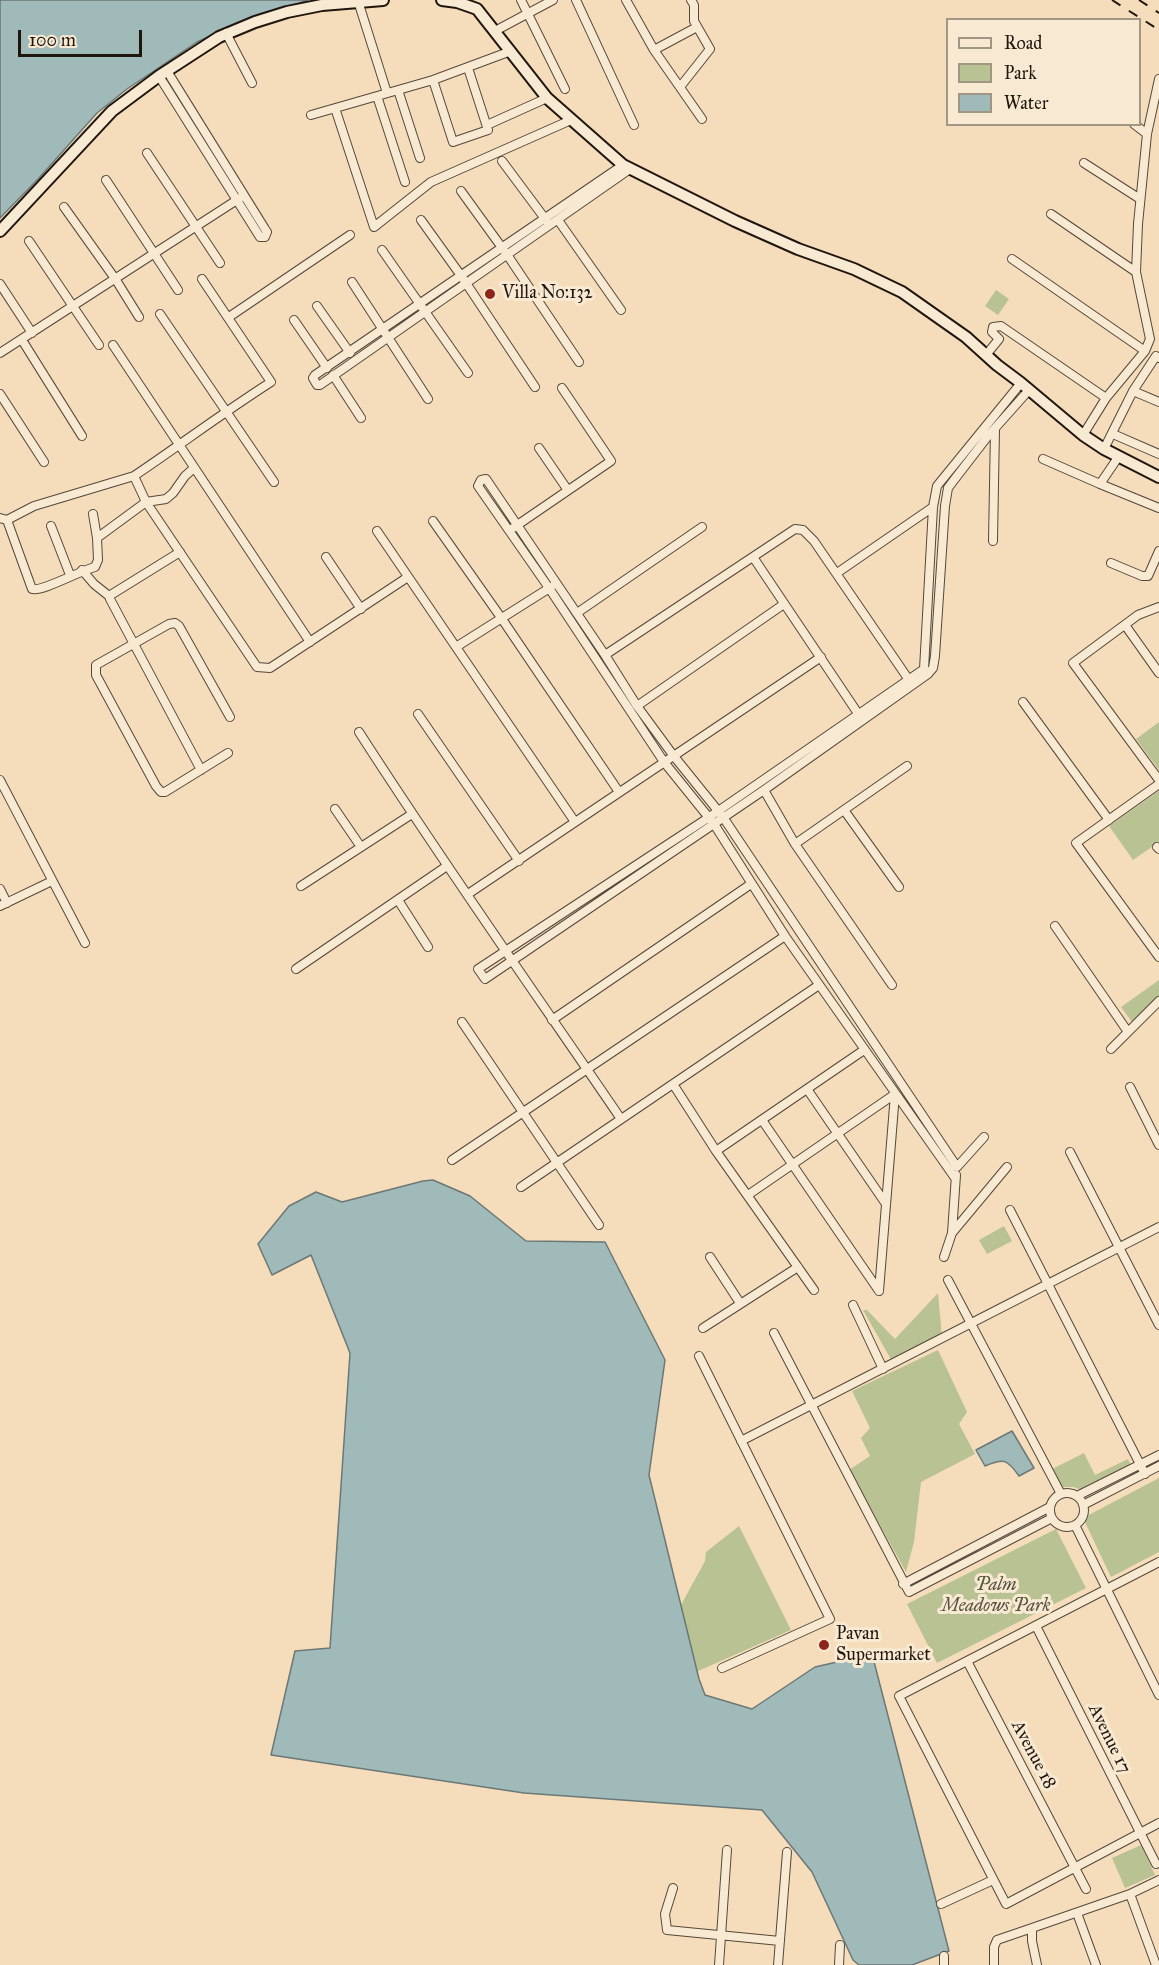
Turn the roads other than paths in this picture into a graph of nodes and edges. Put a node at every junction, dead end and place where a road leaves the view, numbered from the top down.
1 (383, 0) edge
2 (442, 0) edge
3 (520, 0) edge
4 (553, 0) edge
5 (576, 0) edge
6 (626, 0) edge
7 (691, 0) edge
8 (358, 1) edge
9 (475, 5) edge
10 (528, 12) junction
11 (697, 27) junction
12 (495, 31) junction
13 (226, 33) junction
14 (654, 50) junction
15 (511, 51) junction
16 (468, 68) junction
17 (163, 73) junction
18 (434, 80) junction
19 (1159, 80) edge
20 (252, 83) dead end
21 (680, 87) junction
22 (564, 89) dead end
23 (398, 90) junction
24 (387, 93) junction
25 (377, 96) junction
26 (548, 98) junction
27 (335, 108) junction
28 (311, 115) dead end
29 (702, 119) dead end
30 (572, 120) junction
31 (634, 124) dead end
32 (487, 125) junction
33 (1137, 126) edge
34 (1147, 134) junction
35 (147, 153) dead end
36 (420, 158) dead end
37 (502, 161) dead end
38 (1084, 163) dead end
39 (627, 167) junction
40 (106, 180) dead end
41 (405, 182) dead end
42 (461, 191) dead end
43 (240, 198) junction
44 (1140, 199) junction
45 (64, 207) dead end
46 (1051, 214) dead end
47 (422, 220) dead end
48 (546, 220) junction
49 (558, 220) junction
50 (196, 226) junction
51 (0, 231) edge
52 (350, 235) dead end
53 (29, 241) dead end
54 (382, 250) dead end
55 (505, 252) junction
56 (155, 254) junction
57 (1012, 259) dead end
58 (220, 263) dead end
59 (1136, 273) junction
60 (202, 279) dead end
61 (116, 280) junction
62 (464, 280) junction
63 (352, 282) dead end
64 (0, 284) edge
65 (178, 290) dead end
66 (74, 306) junction
67 (317, 306) dead end
68 (424, 308) junction
69 (621, 310) dead end
70 (160, 314) dead end
71 (139, 317) dead end
72 (228, 317) junction
73 (294, 320) dead end
74 (384, 329) junction
75 (32, 333) junction
76 (388, 337) junction
77 (22, 340) junction
78 (99, 345) dead end
79 (112, 345) dead end
80 (1145, 351) junction
81 (0, 353) edge
82 (350, 353) junction
83 (986, 355) junction
84 (1159, 358) edge
85 (579, 362) dead end
86 (327, 368) junction
87 (468, 373) dead end
88 (333, 375) junction
89 (1025, 386) junction
90 (535, 387) dead end
91 (562, 388) dead end
92 (1133, 392) junction
93 (0, 394) edge
94 (1106, 398) junction
95 (428, 399) dead end
96 (1159, 402) edge
97 (225, 412) junction
98 (361, 418) dead end
99 (995, 428) junction
100 (1113, 434) junction
101 (1083, 435) junction
102 (82, 436) dead end
103 (179, 446) junction
104 (539, 448) dead end
105 (1104, 449) junction
106 (1159, 454) edge
107 (1119, 456) junction
108 (1043, 459) dead end
109 (44, 462) dead end
110 (194, 468) junction
111 (134, 476) junction
112 (1159, 477) edge
113 (274, 482) dead end
114 (1100, 484) junction
115 (567, 489) junction
116 (146, 502) junction
117 (933, 507) junction
118 (1159, 508) edge
119 (93, 514) dead end
120 (3, 519) edge
121 (433, 521) dead end
122 (51, 526) dead end
123 (702, 527) dead end
124 (513, 528) junction
125 (377, 531) dead end
126 (97, 538) junction
127 (993, 541) dead end
128 (1159, 551) edge
129 (180, 552) junction
130 (326, 557) dead end
131 (753, 557) junction
132 (1111, 563) dead end
133 (82, 570) junction
134 (837, 573) junction
135 (70, 575) junction
136 (408, 577) junction
137 (557, 584) junction
138 (549, 588) junction
139 (109, 596) junction
140 (784, 604) junction
141 (1159, 607) edge
142 (361, 609) junction
143 (578, 613) junction
144 (502, 619) junction
145 (1125, 625) junction
146 (310, 642) junction
147 (133, 643) junction
148 (456, 647) junction
149 (605, 655) junction
150 (821, 657) junction
151 (1159, 673) edge
152 (909, 680) junction
153 (1023, 702) dead end
154 (637, 706) junction
155 (418, 714) dead end
156 (859, 715) junction
157 (230, 717) dead end
158 (359, 732) dead end
159 (228, 753) dead end
160 (673, 755) junction
161 (664, 762) junction
162 (907, 766) dead end
163 (201, 770) junction
164 (0, 780) edge
165 (1159, 782) edge
166 (764, 790) junction
167 (619, 792) junction
168 (335, 809) dead end
169 (844, 810) junction
170 (412, 814) junction
171 (721, 814) junction
172 (1109, 820) junction
173 (711, 821) junction
174 (575, 822) junction
175 (795, 844) junction
176 (361, 848) junction
177 (519, 861) junction
178 (447, 866) junction
179 (52, 880) junction
180 (751, 884) junction
181 (301, 886) dead end
182 (898, 887) dead end
183 (0, 889) edge
184 (468, 894) junction
185 (398, 900) junction
186 (3, 904) edge
187 (1055, 926) dead end
188 (785, 936) junction
189 (85, 943) dead end
190 (428, 947) dead end
191 (505, 952) junction
192 (1159, 957) edge
193 (511, 962) junction
194 (296, 969) dead end
195 (819, 985) junction
196 (892, 985) dead end
197 (1159, 1000) edge
198 (552, 1020) junction
199 (462, 1022) dead end
200 (1128, 1032) junction
201 (1111, 1049) dead end
202 (864, 1050) junction
203 (587, 1069) junction
204 (673, 1084) junction
205 (1130, 1087) dead end
206 (807, 1089) junction
207 (895, 1094) junction
208 (523, 1112) junction
209 (621, 1119) junction
210 (762, 1120) junction
211 (837, 1134) junction
212 (984, 1137) dead end
213 (1159, 1145) edge
214 (716, 1151) junction
215 (1070, 1152) dead end
216 (453, 1160) dead end
217 (557, 1162) junction
218 (792, 1165) junction
219 (957, 1167) junction
220 (1007, 1167) dead end
221 (955, 1178) junction
222 (521, 1187) dead end
223 (748, 1195) junction
224 (886, 1204) junction
225 (1010, 1210) dead end
226 (599, 1225) dead end
227 (1159, 1227) edge
228 (952, 1233) junction
229 (1119, 1248) junction
230 (710, 1257) dead end
231 (944, 1257) dead end
232 (798, 1267) junction
233 (948, 1280) dead end
234 (1048, 1284) junction
235 (814, 1290) dead end
236 (740, 1303) junction
237 (853, 1305) dead end
238 (970, 1323) junction
239 (1159, 1324) edge
240 (704, 1328) dead end
241 (774, 1333) dead end
242 (699, 1356) dead end
243 (883, 1369) junction
244 (811, 1405) junction
245 (741, 1441) junction
246 (1159, 1455) edge
247 (1140, 1465) junction
248 (1159, 1466) edge
249 (1144, 1474) junction
250 (1061, 1494) junction
251 (1077, 1496) junction
252 (1083, 1505) junction
253 (1050, 1507) junction
254 (1052, 1518) junction
255 (1075, 1525) junction
256 (1159, 1562) edge
257 (903, 1584) junction
258 (1107, 1589) junction
259 (1036, 1626) junction
260 (967, 1661) junction
261 (722, 1668) dead end
262 (1159, 1695) edge
263 (1159, 1823) edge
264 (1139, 1833) junction
265 (727, 1850) dead end
266 (786, 1852) dead end
267 (1156, 1864) dead end
268 (1074, 1865) junction
269 (993, 1880) junction
270 (1159, 1880) edge
271 (673, 1888) dead end
272 (1086, 1889) dead end
273 (1130, 1894) junction
274 (941, 1905) dead end
275 (1077, 1913) junction
276 (1032, 1928) junction
277 (721, 1935) junction
278 (780, 1941) junction
279 (840, 1945) dead end
280 (944, 1956) dead end
281 (719, 1965) edge
282 (778, 1965) edge
283 (839, 1965) edge
284 (944, 1965) edge
285 (994, 1965) edge
286 (1037, 1965) edge
287 (1096, 1965) edge
288 (1156, 1965) edge

1 - 8 main road
2 - 9 main road
3 - 10 street
4 - 10 street
5 - 31 street
6 - 14 street
7 - 11 street
8 - 13 main road
8 - 24 street
9 - 12 main road
10 - 12 street
10 - 22 street
11 - 14 street
11 - 21 street
12 - 15 main road
13 - 17 main road
13 - 20 street
14 - 21 street
15 - 16 street
15 - 26 main road
16 - 18 street
16 - 32 street
17 - 43 street
17 - 51 main road
18 - 23 street
18 - 32 street
19 - 34 street
21 - 29 street
23 - 24 street
23 - 36 street
24 - 25 street
25 - 27 street
25 - 41 street
26 - 30 main road
26 - 32 street
27 - 28 street
27 - 30 street
30 - 39 main road
33 - 34 street
34 - 44 street
35 - 50 street
37 - 48 street
38 - 44 street
39 - 48 street
39 - 49 street
39 - 83 main road
40 - 56 street
42 - 55 street
43 - 43 street
43 - 50 street
44 - 59 street
45 - 61 street
46 - 59 street
47 - 62 street
48 - 55 street
49 - 55 street
49 - 69 street
50 - 56 street
50 - 58 street
52 - 72 street
53 - 66 street
54 - 68 street
55 - 62 street
55 - 85 street
56 - 61 street
56 - 65 street
57 - 80 street
59 - 80 street
60 - 72 street
61 - 66 street
61 - 71 street
62 - 68 street
62 - 90 street
63 - 74 street
64 - 75 street
66 - 75 street
66 - 78 street
67 - 82 street
68 - 74 street
68 - 76 street
68 - 87 street
70 - 97 street
72 - 97 street
73 - 86 street
74 - 76 street
74 - 82 street
75 - 77 street
76 - 88 street
76 - 95 street
77 - 81 street
77 - 102 street
79 - 103 street
80 - 94 street
82 - 86 street
83 - 89 main road
83 - 94 street
84 - 92 street
86 - 88 street
88 - 98 street
89 - 99 street
89 - 101 main road
89 - 117 street
91 - 115 street
92 - 96 street
92 - 100 street
93 - 109 street
94 - 101 street
97 - 103 street
97 - 113 street
99 - 127 street
99 - 166 street
100 - 105 street
100 - 106 street
101 - 105 main road
103 - 110 street
103 - 111 street
104 - 115 street
105 - 107 main road
107 - 112 main road
107 - 114 street
108 - 114 street
110 - 116 street
110 - 146 street
111 - 116 street
111 - 120 street
114 - 118 street
115 - 124 street
116 - 126 street
116 - 129 street
117 - 134 street
117 - 152 street
119 - 126 street
120 - 135 street
121 - 144 street
122 - 135 street
123 - 143 street
124 - 124 street
124 - 137 street
124 - 138 street
125 - 136 street
126 - 133 street
128 - 132 street
129 - 139 street
129 - 146 street
130 - 142 street
131 - 134 street
131 - 140 street
131 - 149 street
133 - 135 street
133 - 139 street
134 - 152 street
136 - 142 street
136 - 148 street
137 - 138 street
137 - 143 street
138 - 144 street
138 - 161 street
139 - 147 street
140 - 150 street
140 - 154 street
141 - 145 street
142 - 146 street
143 - 149 street
144 - 148 street
144 - 167 street
145 - 151 street
145 - 165 street
147 - 157 street
147 - 163 street
147 - 163 street
148 - 174 street
149 - 154 street
150 - 156 street
150 - 160 street
152 - 156 street
153 - 172 street
154 - 160 street
155 - 177 street
156 - 171 street
158 - 170 street
159 - 163 street
160 - 161 street
160 - 171 street
161 - 167 street
161 - 173 street
162 - 169 street
164 - 179 street
165 - 172 street
166 - 171 street
166 - 175 street
167 - 174 street
168 - 176 street
169 - 175 street
169 - 182 street
170 - 176 street
170 - 178 street
171 - 173 street
171 - 219 street
172 - 192 street
173 - 180 street
173 - 191 street
173 - 193 street
174 - 177 street
175 - 196 street
176 - 181 street
177 - 184 street
178 - 184 street
178 - 185 street
179 - 186 street
179 - 189 street
180 - 188 street
180 - 198 street
183 - 186 street
184 - 191 street
185 - 190 street
185 - 194 street
187 - 200 street
188 - 195 street
188 - 203 street
191 - 193 street
191 - 193 street
193 - 198 street
195 - 202 street
195 - 204 street
197 - 200 street
198 - 203 street
199 - 208 street
200 - 201 street
202 - 206 street
202 - 207 street
203 - 208 street
203 - 209 street
204 - 209 street
204 - 214 street
205 - 213 street
206 - 210 street
206 - 211 street
207 - 211 street
207 - 221 street
207 - 224 street
208 - 216 street
208 - 217 street
209 - 217 street
210 - 214 street
210 - 218 street
211 - 218 street
211 - 224 street
212 - 219 street
214 - 223 street
215 - 229 street
217 - 222 street
217 - 226 street
218 - 223 street
218 - 224 street
219 - 221 street
220 - 228 street
221 - 228 street
223 - 232 street
225 - 234 street
227 - 229 street
228 - 231 street
229 - 234 street
229 - 239 street
230 - 236 street
232 - 235 street
232 - 236 street
233 - 238 street
234 - 238 street
234 - 247 street
236 - 240 street
237 - 243 street
238 - 243 street
238 - 250 street
241 - 244 street
242 - 245 street
243 - 244 street
244 - 245 street
244 - 257 street
245 - 261 street
246 - 247 street
247 - 249 street
247 - 251 street
248 - 249 street
249 - 252 street
250 - 251 street
250 - 253 street
251 - 252 street
252 - 255 street
253 - 254 street
253 - 257 street
254 - 255 street
254 - 257 street
255 - 258 street
256 - 258 street
258 - 259 street
258 - 262 street
259 - 260 street
259 - 264 street, Avenue 17
260 - 268 street, Avenue 18
260 - 269 street
263 - 264 street
264 - 267 street, Avenue 17
264 - 268 street
265 - 277 street
266 - 278 street
268 - 269 street
268 - 272 street, Avenue 18
269 - 274 street
270 - 273 street
271 - 277 street
273 - 275 street
273 - 288 street
275 - 276 street
275 - 287 street
276 - 285 street
276 - 286 street
277 - 278 street
277 - 281 street
278 - 282 street
279 - 283 street
280 - 284 street

